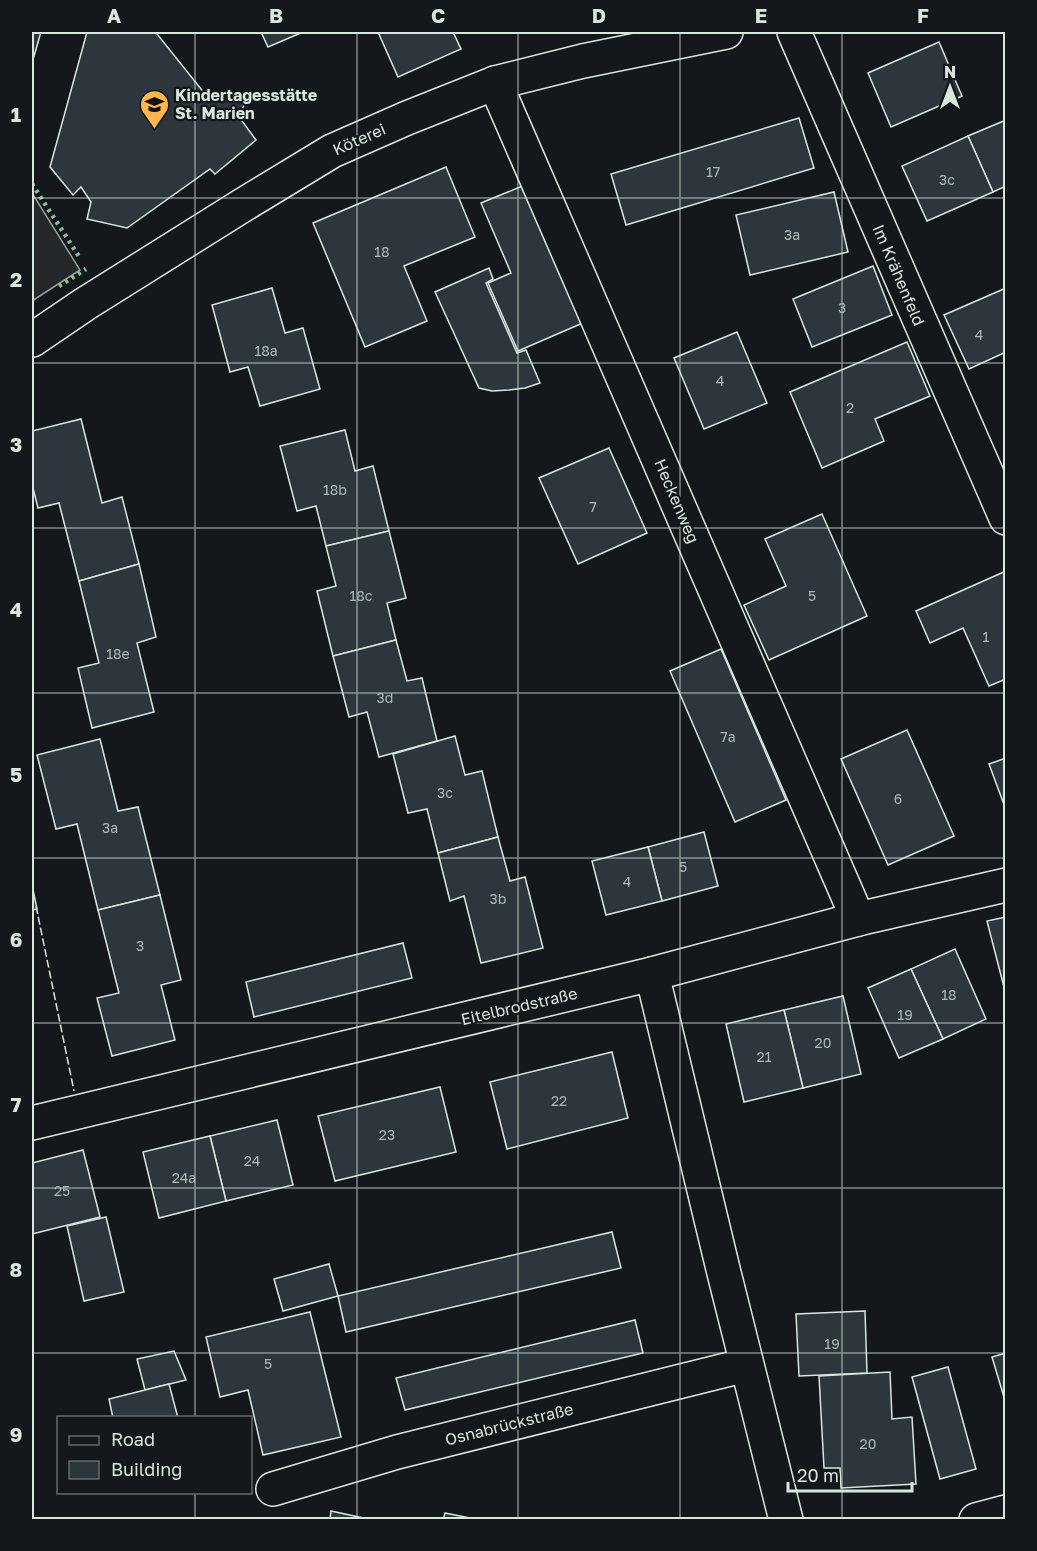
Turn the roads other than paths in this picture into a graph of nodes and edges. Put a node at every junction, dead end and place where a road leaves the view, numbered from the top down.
1 (726, 32) edge
2 (794, 32) edge
3 (495, 83) junction
4 (32, 340) edge
5 (1005, 518) edge
6 (1005, 885) edge
7 (858, 919) junction
8 (652, 974) junction
9 (32, 1123) edge
10 (746, 1365) junction
11 (273, 1489) dead end
12 (1005, 1512) edge
13 (786, 1520) edge
14 (976, 1520) edge

1 - 3 street, Köterei
2 - 5 street, Im Krähenfeld
3 - 4 street, Köterei
3 - 7 street, Heckenweg
6 - 7 street, Eitelbrodstraße
7 - 8 street, Eitelbrodstraße
8 - 9 street, Eitelbrodstraße
8 - 10 street
10 - 11 street, Osnabrückstraße
10 - 13 street
12 - 14 street

